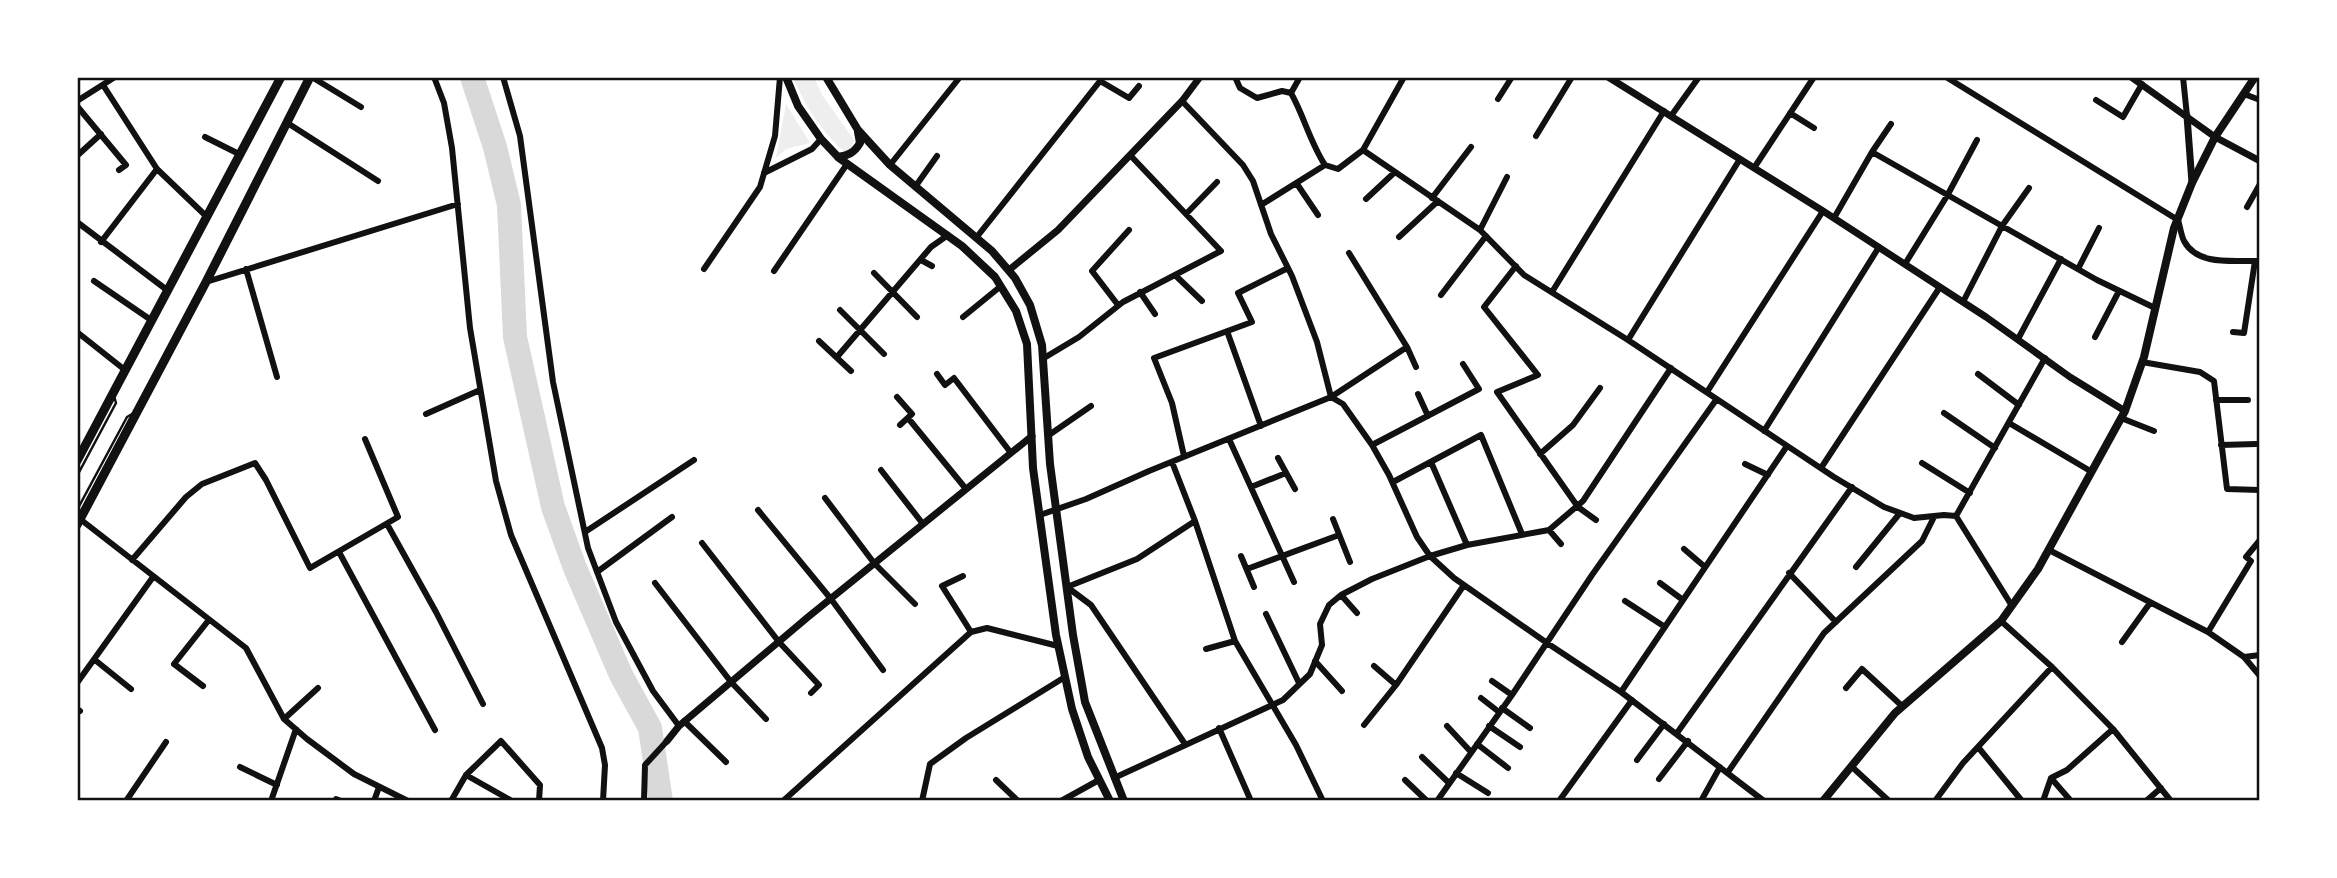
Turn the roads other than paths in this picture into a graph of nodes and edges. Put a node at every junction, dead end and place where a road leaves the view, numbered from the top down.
1 (116, 77) edge
2 (279, 77) edge
3 (434, 77) edge
4 (503, 77) edge
5 (780, 77) edge
6 (786, 77) edge
7 (826, 77) edge
8 (960, 77) edge
9 (1200, 77) edge
10 (1235, 77) edge
11 (1300, 77) edge
12 (1404, 77) edge
13 (1512, 77) edge
14 (1572, 77) edge
15 (1608, 77) edge
16 (1699, 77) edge
17 (1814, 77) edge
18 (1946, 77) edge
19 (2131, 77) edge
20 (2183, 77) edge
21 (2255, 77) edge
22 (314, 78) edge
23 (2142, 84) junction
24 (103, 85) junction
25 (1139, 86) dead end
26 (1291, 93) junction
27 (2244, 94) junction
28 (1498, 99) dead end
29 (2096, 100) dead end
30 (2260, 100) edge
31 (1182, 101) junction
32 (77, 103) edge
33 (361, 107) dead end
34 (1664, 111) junction
35 (1790, 113) junction
36 (1671, 116) junction
37 (2187, 116) junction
38 (289, 124) junction
39 (1891, 124) dead end
40 (1814, 128) dead end
41 (858, 129) junction
42 (101, 134) junction
43 (1536, 136) dead end
44 (205, 137) dead end
45 (2215, 137) junction
46 (821, 139) junction
47 (1977, 139) dead end
48 (1471, 147) dead end
49 (274, 150) junction
50 (1363, 150) junction
51 (1872, 152) junction
52 (79, 154) dead end
53 (239, 154) junction
54 (1130, 155) junction
55 (937, 156) dead end
56 (838, 157) junction
57 (1740, 159) junction
58 (2260, 161) edge
59 (847, 164) junction
60 (890, 165) junction
61 (1325, 165) junction
62 (1754, 168) junction
63 (157, 169) junction
64 (120, 170) dead end
65 (1395, 172) junction
66 (764, 173) junction
67 (1507, 177) dead end
68 (378, 181) dead end
69 (1217, 182) dead end
70 (2192, 183) junction
71 (1297, 184) junction
72 (2260, 184) edge
73 (915, 187) junction
74 (2028, 188) dead end
75 (1947, 196) junction
76 (1366, 199) dead end
77 (1435, 199) junction
78 (458, 204) junction
79 (1261, 205) junction
80 (2247, 207) dead end
81 (1823, 211) junction
82 (1186, 214) junction
83 (1318, 215) dead end
84 (206, 216) junction
85 (1835, 218) junction
86 (2178, 220) junction
87 (77, 222) edge
88 (2002, 226) junction
89 (2099, 228) dead end
90 (1129, 230) dead end
91 (1480, 230) junction
92 (948, 235) junction
93 (1486, 236) junction
94 (1399, 237) dead end
95 (976, 238) junction
96 (101, 242) junction
97 (1879, 247) junction
98 (1221, 251) junction
99 (1349, 253) dead end
100 (1227, 258) dead end
101 (2061, 259) junction
102 (921, 260) junction
103 (2258, 261) edge
104 (1905, 264) junction
105 (1516, 266) junction
106 (932, 267) dead end
107 (1288, 268) junction
108 (246, 269) junction
109 (704, 269) dead end
110 (2078, 269) junction
111 (774, 271) dead end
112 (1009, 271) junction
113 (874, 273) dead end
114 (1175, 275) junction
115 (94, 281) dead end
116 (206, 282) junction
117 (1001, 286) junction
118 (1940, 287) junction
119 (167, 290) junction
120 (2119, 291) junction
121 (1140, 292) junction
122 (1552, 292) junction
123 (892, 293) junction
124 (1441, 295) dead end
125 (1202, 301) dead end
126 (1963, 302) junction
127 (1118, 305) junction
128 (2155, 308) junction
129 (840, 310) dead end
130 (1155, 314) dead end
131 (917, 317) dead end
132 (963, 317) dead end
133 (151, 320) junction
134 (77, 331) edge
135 (860, 331) junction
136 (1227, 331) junction
137 (2233, 332) dead end
138 (2095, 337) dead end
139 (2018, 339) junction
140 (1628, 340) junction
141 (819, 341) dead end
142 (1407, 347) junction
143 (884, 354) dead end
144 (837, 357) junction
145 (1044, 358) junction
146 (2045, 358) junction
147 (2142, 362) junction
148 (1463, 364) dead end
149 (1416, 367) dead end
150 (1671, 368) junction
151 (125, 370) junction
152 (851, 371) dead end
153 (937, 374) dead end
154 (1978, 374) dead end
155 (277, 377) dead end
156 (1600, 388) dead end
157 (480, 390) junction
158 (1707, 392) junction
159 (113, 393) junction
160 (1418, 394) dead end
161 (897, 397) dead end
162 (1331, 397) junction
163 (1717, 400) junction
164 (2216, 400) junction
165 (2248, 400) dead end
166 (2019, 405) junction
167 (1091, 406) dead end
168 (1944, 413) dead end
169 (426, 414) dead end
170 (2123, 415) junction
171 (1428, 416) junction
172 (908, 418) junction
173 (2009, 423) junction
174 (900, 425) dead end
175 (1261, 426) junction
176 (1764, 431) junction
177 (2154, 431) dead end
178 (1049, 435) junction
179 (1032, 436) junction
180 (365, 439) dead end
181 (1230, 439) junction
182 (2256, 444) dead end
183 (1372, 445) junction
184 (2221, 445) junction
185 (1787, 446) junction
186 (1995, 448) junction
187 (1011, 453) junction
188 (1540, 454) junction
189 (1184, 457) junction
190 (1278, 458) dead end
191 (694, 460) dead end
192 (77, 461) edge
193 (1172, 461) junction
194 (1431, 462) junction
195 (1922, 463) dead end
196 (1745, 464) dead end
197 (1821, 468) junction
198 (881, 470) dead end
199 (2092, 472) junction
200 (1286, 473) junction
201 (1768, 475) junction
202 (77, 476) edge
203 (1393, 482) junction
204 (1852, 487) junction
205 (1251, 488) junction
206 (967, 489) junction
207 (1295, 489) dead end
208 (2260, 489) edge
209 (1970, 493) junction
210 (825, 498) dead end
211 (1578, 507) junction
212 (758, 510) dead end
213 (1058, 510) junction
214 (1900, 513) junction
215 (1040, 515) junction
216 (1956, 516) junction
217 (673, 517) dead end
218 (1934, 517) junction
219 (78, 518) edge
220 (1333, 519) dead end
221 (1596, 520) dead end
222 (1195, 521) junction
223 (387, 524) junction
224 (923, 524) junction
225 (1549, 530) junction
226 (584, 532) junction
227 (1522, 534) junction
228 (1339, 535) junction
229 (2260, 540) edge
230 (702, 543) dead end
231 (1561, 544) dead end
232 (1467, 545) junction
233 (1684, 549) dead end
234 (2049, 550) junction
235 (339, 552) junction
236 (1282, 555) junction
237 (1241, 556) dead end
238 (1430, 556) junction
239 (132, 560) junction
240 (1350, 562) dead end
241 (874, 564) junction
242 (1705, 567) junction
243 (1856, 567) dead end
244 (1247, 569) junction
245 (597, 572) junction
246 (1789, 573) junction
247 (963, 576) dead end
248 (153, 578) junction
249 (1294, 582) dead end
250 (655, 583) dead end
251 (1660, 583) dead end
252 (1464, 585) junction
253 (1067, 587) junction
254 (1254, 587) dead end
255 (1341, 594) junction
256 (831, 599) junction
257 (1683, 600) junction
258 (1625, 601) dead end
259 (2150, 603) junction
260 (915, 604) dead end
261 (2012, 606) junction
262 (1357, 613) dead end
263 (1266, 614) dead end
264 (208, 621) junction
265 (2001, 621) junction
266 (1836, 622) junction
267 (1665, 627) junction
268 (971, 632) junction
269 (2208, 632) junction
270 (1235, 641) junction
271 (779, 642) junction
272 (2122, 642) dead end
273 (1547, 643) junction
274 (1058, 646) junction
275 (1206, 649) dead end
276 (2260, 655) edge
277 (2244, 657) junction
278 (96, 660) junction
279 (1315, 661) junction
280 (1374, 666) dead end
281 (2052, 667) junction
282 (883, 670) dead end
283 (2260, 676) edge
284 (1065, 677) junction
285 (1492, 681) dead end
286 (731, 682) junction
287 (1299, 683) junction
288 (77, 684) edge
289 (1396, 685) junction
290 (203, 686) dead end
291 (318, 688) dead end
292 (1846, 688) dead end
293 (131, 689) dead end
294 (1342, 691) dead end
295 (1621, 692) junction
296 (811, 693) dead end
297 (1512, 695) junction
298 (1481, 698) dead end
299 (1632, 700) junction
300 (483, 704) dead end
301 (1273, 705) junction
302 (1902, 706) junction
303 (1501, 710) junction
304 (284, 719) junction
305 (766, 719) dead end
306 (681, 723) junction
307 (1664, 724) junction
308 (1364, 726) dead end
309 (1447, 726) dead end
310 (1489, 726) junction
311 (1530, 728) dead end
312 (296, 729) junction
313 (1219, 729) junction
314 (2113, 729) junction
315 (435, 730) dead end
316 (1677, 733) junction
317 (667, 741) joint
318 (1688, 741) junction
319 (166, 742) dead end
320 (1185, 744) junction
321 (1477, 744) junction
322 (1520, 747) dead end
323 (1978, 747) junction
324 (1471, 752) junction
325 (1422, 757) dead end
326 (1637, 760) dead end
327 (726, 762) dead end
328 (1720, 766) junction
329 (1851, 766) junction
330 (240, 767) dead end
331 (1508, 768) dead end
332 (1728, 772) junction
333 (1456, 773) junction
334 (466, 775) junction
335 (1114, 778) junction
336 (2051, 778) junction
337 (1659, 779) dead end
338 (996, 780) dead end
339 (1100, 780) junction
340 (1405, 780) dead end
341 (1449, 783) junction
342 (276, 785) junction
343 (379, 787) junction
344 (2161, 788) junction
345 (1488, 793) dead end
346 (126, 801) edge
347 (271, 801) edge
348 (374, 801) edge
349 (408, 801) edge
350 (452, 801) edge
351 (512, 801) edge
352 (539, 801) edge
353 (603, 801) edge
354 (644, 801) edge
355 (783, 801) edge
356 (922, 801) edge
357 (1018, 801) edge
358 (1061, 801) edge
359 (1110, 801) edge
360 (1124, 801) edge
361 (1251, 801) edge
362 (1323, 801) edge
363 (1427, 801) edge
364 (1437, 801) edge
365 (1559, 801) edge
366 (1701, 801) edge
367 (1764, 801) edge
368 (1823, 801) edge
369 (1889, 801) edge
370 (1935, 801) edge
371 (2022, 801) edge
372 (2043, 801) edge
373 (2071, 801) edge
374 (2146, 801) edge
375 (2171, 801) edge

1 - 24 street
2 - 53 main road
3 - 78 street
4 - 226 street
5 - 66 street
6 - 46 main road
7 - 41 main road
8 - 60 street
9 - 31 street
10 - 26 street
11 - 26 street
12 - 50 street
13 - 28 street
14 - 43 street
15 - 34 street
16 - 36 street
17 - 35 street
18 - 86 street
19 - 23 street
20 - 37 street
21 - 27 main road
22 - 33 street
22 - 38 main road
22 - 49 main road
23 - 29 street
23 - 37 street
24 - 32 street
24 - 63 street
25 - 95 street
26 - 61 street
27 - 30 street
27 - 45 main road
31 - 54 street
31 - 79 street
32 - 42 street
34 - 36 street
34 - 122 street
35 - 40 street
35 - 62 street
36 - 57 street
37 - 45 street
37 - 70 street
38 - 49 main road
38 - 68 street
39 - 51 street
41 - 56 main road
41 - 60 main road
42 - 52 street
42 - 64 street
44 - 53 street
45 - 58 street
45 - 70 main road
46 - 56 main road
46 - 66 street
47 - 75 street
48 - 77 street
49 - 116 main road
50 - 61 street
50 - 65 street
51 - 75 street
51 - 85 street
53 - 84 main road
54 - 82 street
54 - 112 street
55 - 73 street
56 - 59 main road
57 - 62 street
57 - 140 street
59 - 92 main road
59 - 111 street
60 - 73 main road
61 - 71 street
62 - 81 street
63 - 84 street
63 - 96 street
65 - 76 street
65 - 77 street
66 - 109 street
67 - 91 street
69 - 82 street
70 - 86 main road
71 - 79 street
71 - 83 street
72 - 80 street
73 - 95 main road
74 - 88 street
75 - 88 street
75 - 104 street
77 - 91 street
77 - 94 street
78 - 108 street
78 - 157 street
79 - 107 street
81 - 85 street
81 - 158 street
82 - 98 street
84 - 119 main road
85 - 97 street
86 - 103 street
86 - 128 main road
87 - 96 street
88 - 101 street
88 - 126 street
89 - 110 street
90 - 127 street
91 - 93 street
92 - 102 street
92 - 117 main road
93 - 105 street
93 - 124 street
95 - 112 main road
96 - 119 street
97 - 104 street
97 - 176 street
98 - 100 street
98 - 114 street
99 - 142 street
101 - 110 street
101 - 139 street
102 - 106 street
102 - 123 street
103 - 137 street
104 - 118 street
105 - 122 street
105 - 188 street
107 - 136 street
107 - 162 street
108 - 116 street
108 - 155 street
110 - 120 street
112 - 145 main road
113 - 123 street
114 - 121 street
114 - 125 street
115 - 133 street
116 - 219 main road
117 - 132 street
117 - 179 main road
118 - 126 street
118 - 197 street
119 - 133 main road
120 - 128 street
120 - 138 street
121 - 127 street
121 - 130 street
122 - 140 street
123 - 131 street
123 - 135 street
126 - 139 street
127 - 145 street
128 - 147 main road
129 - 135 street
133 - 151 main road
134 - 151 street
135 - 143 street
135 - 144 street
136 - 175 street
136 - 189 street
139 - 146 street
140 - 150 street
141 - 144 street
142 - 149 street
142 - 162 street
144 - 152 street
145 - 178 main road
146 - 166 street
146 - 170 street
147 - 164 street
147 - 170 main road
148 - 171 street
150 - 158 street
150 - 211 street
151 - 159 main road
153 - 187 street
154 - 166 street
156 - 188 street
157 - 169 street
157 - 353 street
158 - 163 street
159 - 192 main road
159 - 202 lane
160 - 171 street
161 - 172 street
162 - 175 street
162 - 183 street
163 - 176 street
163 - 273 street
164 - 165 street
164 - 184 street
166 - 173 street
167 - 178 street
168 - 186 street
170 - 177 street
170 - 199 main road
171 - 183 street
172 - 174 street
172 - 206 street
173 - 186 street
173 - 199 street
175 - 181 street
176 - 185 street
178 - 213 main road
179 - 187 street
179 - 215 main road
180 - 223 street
181 - 189 street
181 - 205 street
182 - 184 street
183 - 203 street
184 - 208 street
185 - 197 street
185 - 201 street
186 - 209 street
187 - 206 street
188 - 211 street
189 - 193 street
190 - 200 street
191 - 226 street
193 - 213 street
193 - 222 street
194 - 203 street
194 - 227 street
194 - 232 street
195 - 209 street
196 - 201 street
197 - 204 street
198 - 224 street
199 - 234 main road
200 - 205 street
200 - 207 street
201 - 242 street
203 - 238 street
204 - 214 street
204 - 246 street
205 - 236 street
206 - 224 street
209 - 216 street
210 - 241 street
211 - 221 street
211 - 225 street
212 - 256 street
213 - 215 street
213 - 253 main road
214 - 218 street
214 - 243 street
215 - 274 main road
216 - 218 street
216 - 261 street
217 - 245 street
218 - 266 street
219 - 239 street
220 - 228 street
222 - 253 street
222 - 270 street
223 - 235 street
223 - 300 street
224 - 241 street
225 - 227 street
225 - 231 street
226 - 245 street
227 - 232 street
228 - 236 street
228 - 240 street
229 - 269 street
230 - 271 street
232 - 238 street
233 - 242 street
234 - 259 street
234 - 261 main road
235 - 239 street
235 - 315 street
236 - 244 street
236 - 249 street
237 - 244 street
238 - 252 street
238 - 255 street
239 - 248 street
241 - 256 street
241 - 260 street
242 - 257 street
244 - 254 street
245 - 306 street
246 - 266 street
246 - 316 street
247 - 268 street
248 - 264 street
248 - 278 street
250 - 286 street
251 - 257 street
252 - 273 street
252 - 289 street
253 - 320 street
253 - 335 main road
255 - 262 street
255 - 279 street
256 - 271 street
256 - 282 street
257 - 267 street
258 - 267 street
259 - 269 street
259 - 272 street
261 - 265 main road
263 - 287 street
264 - 290 street
264 - 304 street
265 - 281 street
265 - 302 main road
266 - 332 street
267 - 295 street
268 - 274 street
268 - 355 street
269 - 277 street
270 - 275 street
270 - 301 street
271 - 286 street
271 - 296 street
273 - 295 street
273 - 297 street
274 - 284 main road
276 - 277 street
277 - 283 street
278 - 288 street
278 - 293 street
279 - 287 street
279 - 294 street
280 - 289 street
281 - 314 street
281 - 323 street
284 - 339 main road
284 - 356 street
285 - 297 street
286 - 305 street
286 - 306 street
287 - 301 street
289 - 308 street
291 - 304 street
292 - 302 street
295 - 299 street
297 - 303 street
298 - 303 street
299 - 307 street
299 - 365 street
301 - 313 street
301 - 362 street
302 - 329 main road
303 - 310 street
303 - 311 street
304 - 312 street
306 - 317 street
306 - 327 street
307 - 316 street
307 - 326 street
309 - 324 street
310 - 321 street
310 - 322 street
312 - 342 street
312 - 343 street
313 - 320 street
313 - 361 street
314 - 336 street
314 - 344 street
316 - 318 street
317 - 354 street
318 - 328 street
318 - 337 street
319 - 346 street
320 - 335 street
321 - 324 street
321 - 331 street
323 - 370 street
323 - 371 street
324 - 333 street
325 - 341 street
328 - 332 street
328 - 366 street
329 - 368 main road
329 - 369 street
330 - 342 street
332 - 367 street
333 - 341 street
333 - 345 street
334 - 350 street
334 - 351 street
334 - 352 street
335 - 360 main road
336 - 372 street
336 - 373 street
338 - 357 street
339 - 358 street
339 - 359 main road
340 - 363 street
341 - 364 street
342 - 347 street
343 - 348 street
343 - 349 street
344 - 374 street
344 - 375 street

